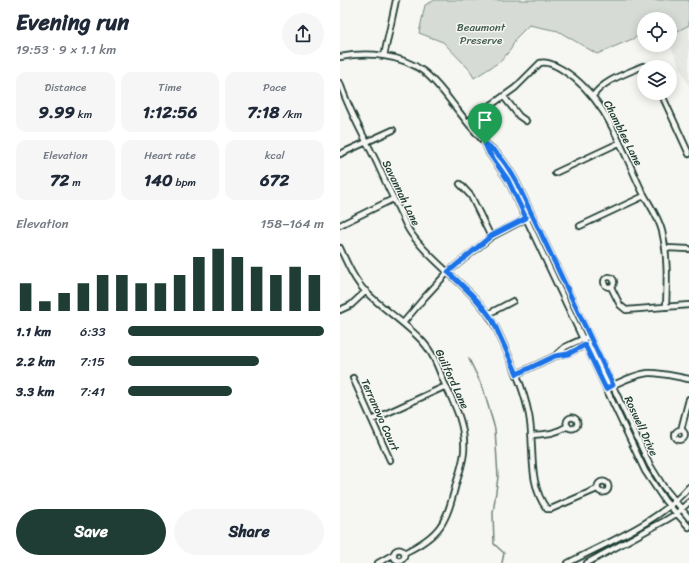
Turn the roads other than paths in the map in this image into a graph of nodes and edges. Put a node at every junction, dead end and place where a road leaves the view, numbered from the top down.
1 (394, 0) edge
2 (384, 56) junction
3 (340, 57) edge
4 (637, 69) edge
5 (340, 83) edge
6 (593, 96) junction
7 (504, 97) junction
8 (664, 100) edge
9 (526, 121) dead end
10 (467, 122) junction
11 (393, 130) dead end
12 (366, 141) junction
13 (619, 143) junction
14 (485, 144) junction
15 (340, 154) edge
16 (689, 154) edge
17 (555, 173) dead end
18 (460, 184) dead end
19 (644, 196) junction
20 (393, 199) junction
21 (532, 216) junction
22 (526, 218) junction
23 (340, 225) edge
24 (580, 226) dead end
25 (491, 236) junction
26 (340, 248) edge
27 (666, 248) junction
28 (689, 249) edge
29 (448, 272) junction
30 (611, 287) dead end
31 (366, 291) junction
32 (513, 300) dead end
33 (689, 305) edge
34 (666, 306) junction
35 (340, 310) edge
36 (488, 314) junction
37 (403, 323) junction
38 (589, 336) junction
39 (582, 339) junction
40 (592, 342) junction
41 (585, 345) junction
42 (555, 356) junction
43 (517, 374) junction
44 (353, 378) dead end
45 (689, 379) edge
46 (613, 385) junction
47 (446, 386) junction
48 (606, 389) junction
49 (689, 399) edge
50 (372, 420) junction
51 (568, 426) dead end
52 (681, 430) dead end
53 (532, 435) junction
54 (390, 460) dead end
55 (689, 487) edge
56 (598, 489) dead end
57 (675, 502) junction
58 (689, 502) edge
59 (669, 506) junction
60 (681, 509) junction
61 (676, 514) junction
62 (689, 518) edge
63 (689, 527) edge
64 (404, 553) junction
65 (394, 554) junction
66 (397, 560) junction
67 (378, 563) edge
68 (391, 563) edge
69 (568, 563) edge
70 (587, 563) edge

1 - 2 street
2 - 3 street, Roswell Drive
2 - 10 street, Roswell Drive
4 - 6 street
5 - 12 street, Savannah Lane
6 - 7 street, Chamblee Lane
6 - 13 street, Chamblee Lane
7 - 9 street
7 - 10 street, Chamblee Lane
8 - 16 street
10 - 14 street, Roswell Drive
11 - 12 street
12 - 15 street
12 - 20 street, Savannah Lane
13 - 17 street
13 - 19 street, Chamblee Lane
14 - 21 street, Roswell Drive
14 - 22 street, Roswell Drive
18 - 25 street
19 - 24 street
19 - 27 street, Chamblee Lane
20 - 23 street
20 - 29 street, Savannah Lane
21 - 22 street
21 - 38 street, Roswell Drive
22 - 25 street
22 - 39 street, Roswell Drive
25 - 29 street
26 - 31 street, Guilford Lane
27 - 28 street
27 - 34 street, Chamblee Lane
29 - 36 street, Savannah Lane
29 - 37 street
30 - 34 street
31 - 35 street
31 - 37 street, Guilford Lane
32 - 36 street
33 - 34 street
36 - 43 street, Savannah Lane
37 - 47 street, Guilford Lane
38 - 39 street
38 - 40 street, Roswell Drive
39 - 41 street, Roswell Drive
39 - 42 street
40 - 41 street
40 - 46 street, Roswell Drive
41 - 42 street
41 - 48 street, Roswell Drive
42 - 43 street
43 - 53 street, Savannah Lane
44 - 50 street, Terranova Court
45 - 46 street
46 - 48 street
46 - 57 street, Roswell Drive
47 - 50 street
47 - 64 street, Guilford Lane
48 - 59 street, Roswell Drive
49 - 52 street
50 - 54 street, Terranova Court
51 - 53 street
53 - 56 street, Savannah Lane
55 - 57 street
57 - 59 street
57 - 60 street, Roswell Drive
58 - 60 street
59 - 61 street, Roswell Drive
59 - 69 street
60 - 61 street
60 - 62 street, Roswell Drive
61 - 63 street, Roswell Drive
61 - 70 street
64 - 65 street, Guilford Lane
64 - 66 street, Guilford Lane
65 - 66 street
65 - 67 street, Guilford Lane
66 - 68 street, Guilford Lane

